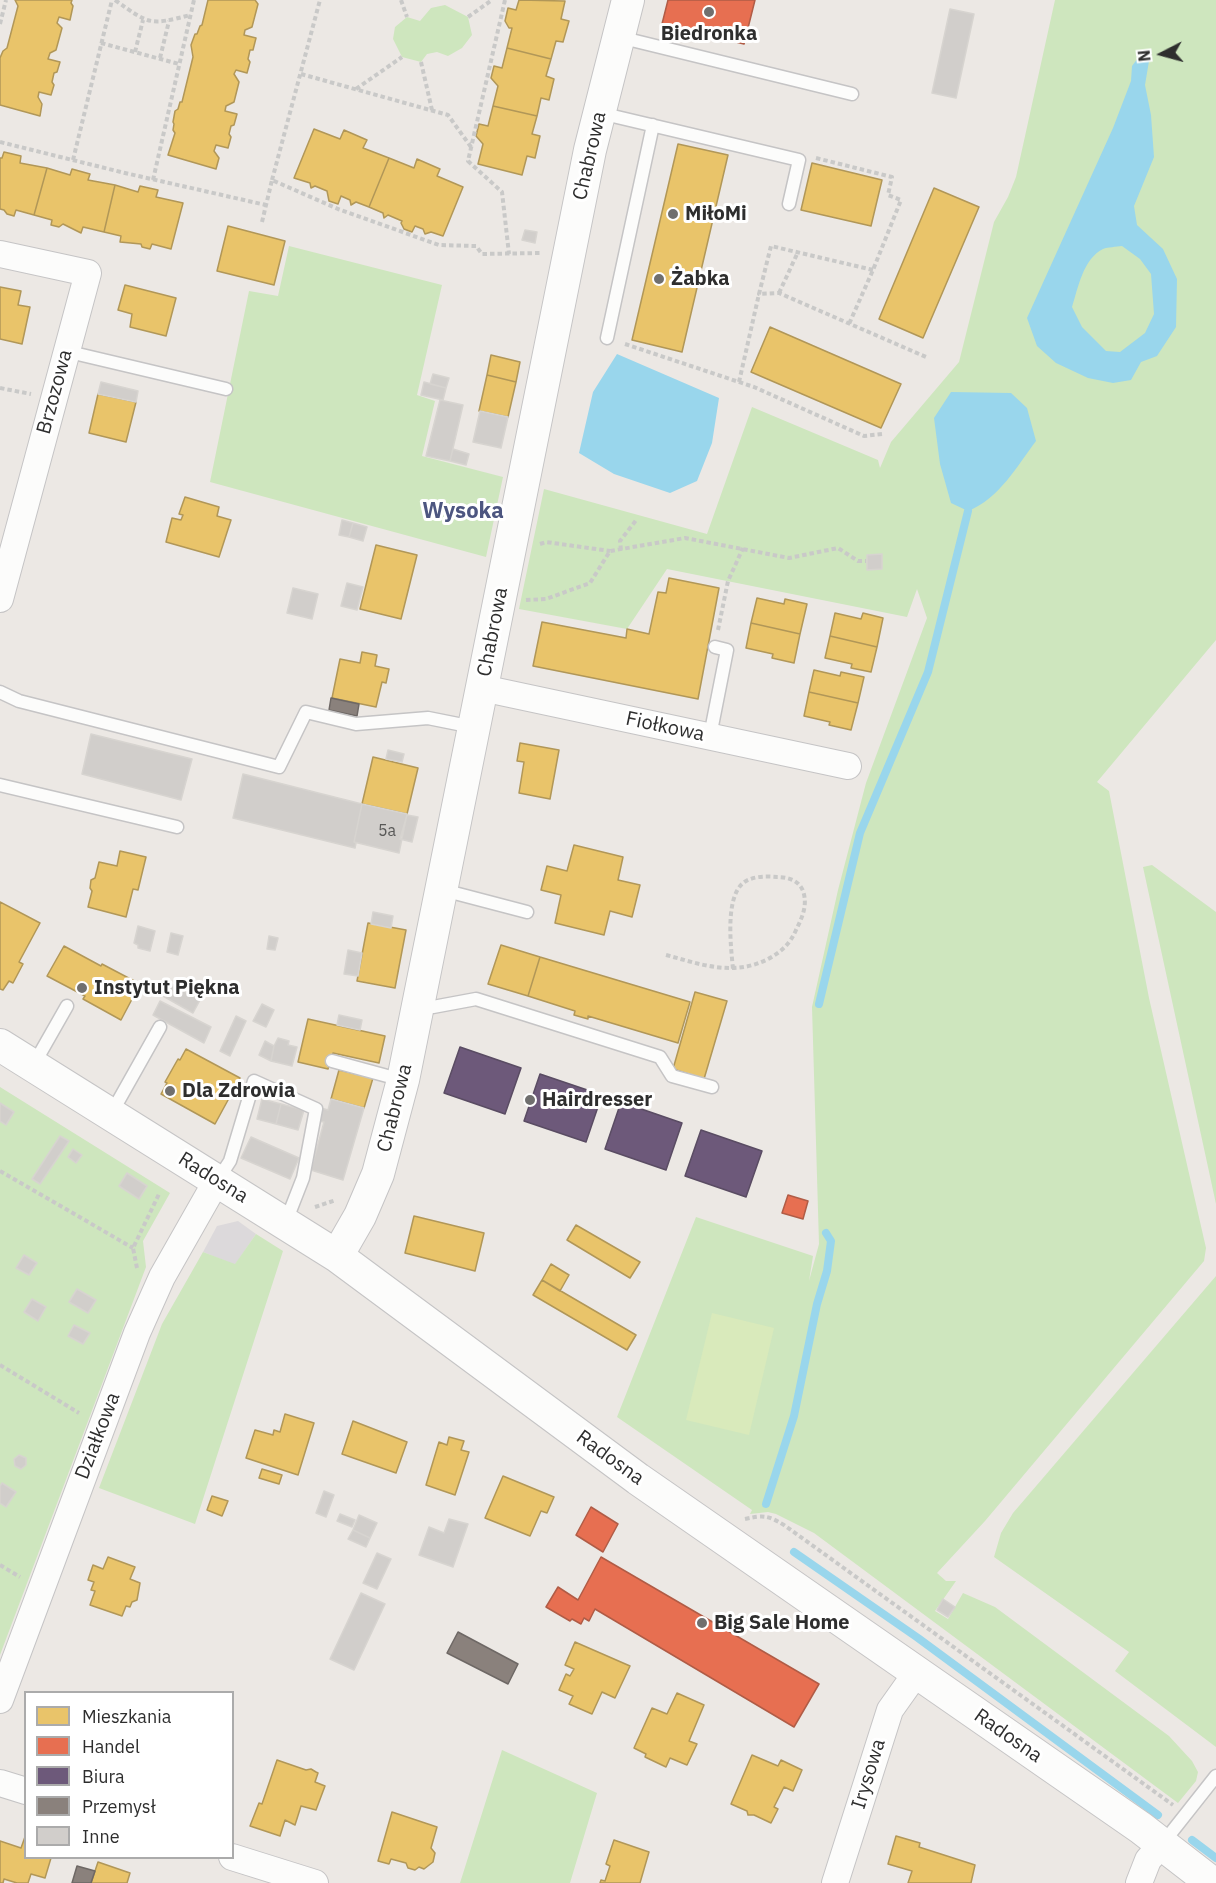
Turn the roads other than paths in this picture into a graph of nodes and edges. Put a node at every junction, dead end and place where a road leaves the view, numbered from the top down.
1 (628, 0) edge
2 (618, 37) junction
3 (852, 94) dead end
4 (599, 112) junction
5 (653, 125) junction
6 (789, 204) dead end
7 (0, 254) edge
8 (607, 338) road end
9 (65, 351) junction
10 (226, 389) dead end
11 (0, 598) edge
12 (715, 647) dead end
13 (482, 688) junction
14 (0, 692) edge
15 (474, 727) junction
16 (710, 736) junction
17 (848, 766) dead end
18 (0, 785) edge
19 (177, 827) dead end
20 (442, 889) junction
21 (527, 912) dead end
22 (419, 1005) junction
23 (67, 1006) dead end
24 (160, 1027) dead end
25 (0, 1045) edge
26 (332, 1060) dead end
27 (33, 1065) junction
28 (403, 1080) junction
29 (711, 1087) dead end
30 (111, 1114) junction
31 (216, 1182) junction
32 (285, 1224) junction
33 (337, 1256) junction
34 (917, 1672) junction
35 (0, 1700) edge
36 (1216, 1776) edge
37 (0, 1783) edge
38 (24, 1790) edge
39 (1161, 1845) junction
40 (234, 1858) edge
41 (315, 1883) edge
42 (835, 1883) edge
43 (1139, 1883) edge
44 (1212, 1883) edge

1 - 2 street, Chabrowa
2 - 3 lane
2 - 4 street, Chabrowa
4 - 5 lane
4 - 13 street, Chabrowa
5 - 6 lane
5 - 8 lane
7 - 9 street, Brzozowa
9 - 10 lane
9 - 11 street, Brzozowa
12 - 16 lane
13 - 15 street, Chabrowa
13 - 16 street, Fiołkowa
14 - 15 lane
15 - 20 street, Chabrowa
16 - 17 street, Fiołkowa
18 - 19 lane
20 - 21 lane
20 - 22 street, Chabrowa
22 - 28 street, Chabrowa
22 - 29 lane
23 - 27 lane
24 - 30 lane
25 - 27 street, Radosna
26 - 28 lane
27 - 30 street, Radosna
28 - 33 street, Chabrowa
30 - 31 street, Radosna
31 - 32 street, Radosna
31 - 32 lane
31 - 35 street, Działkowa
32 - 33 street, Radosna
33 - 34 street, Radosna
34 - 39 street, Radosna
34 - 42 street, Irysowa
36 - 39 lane
37 - 38 street
39 - 43 street
39 - 44 street, Radosna
40 - 41 street

